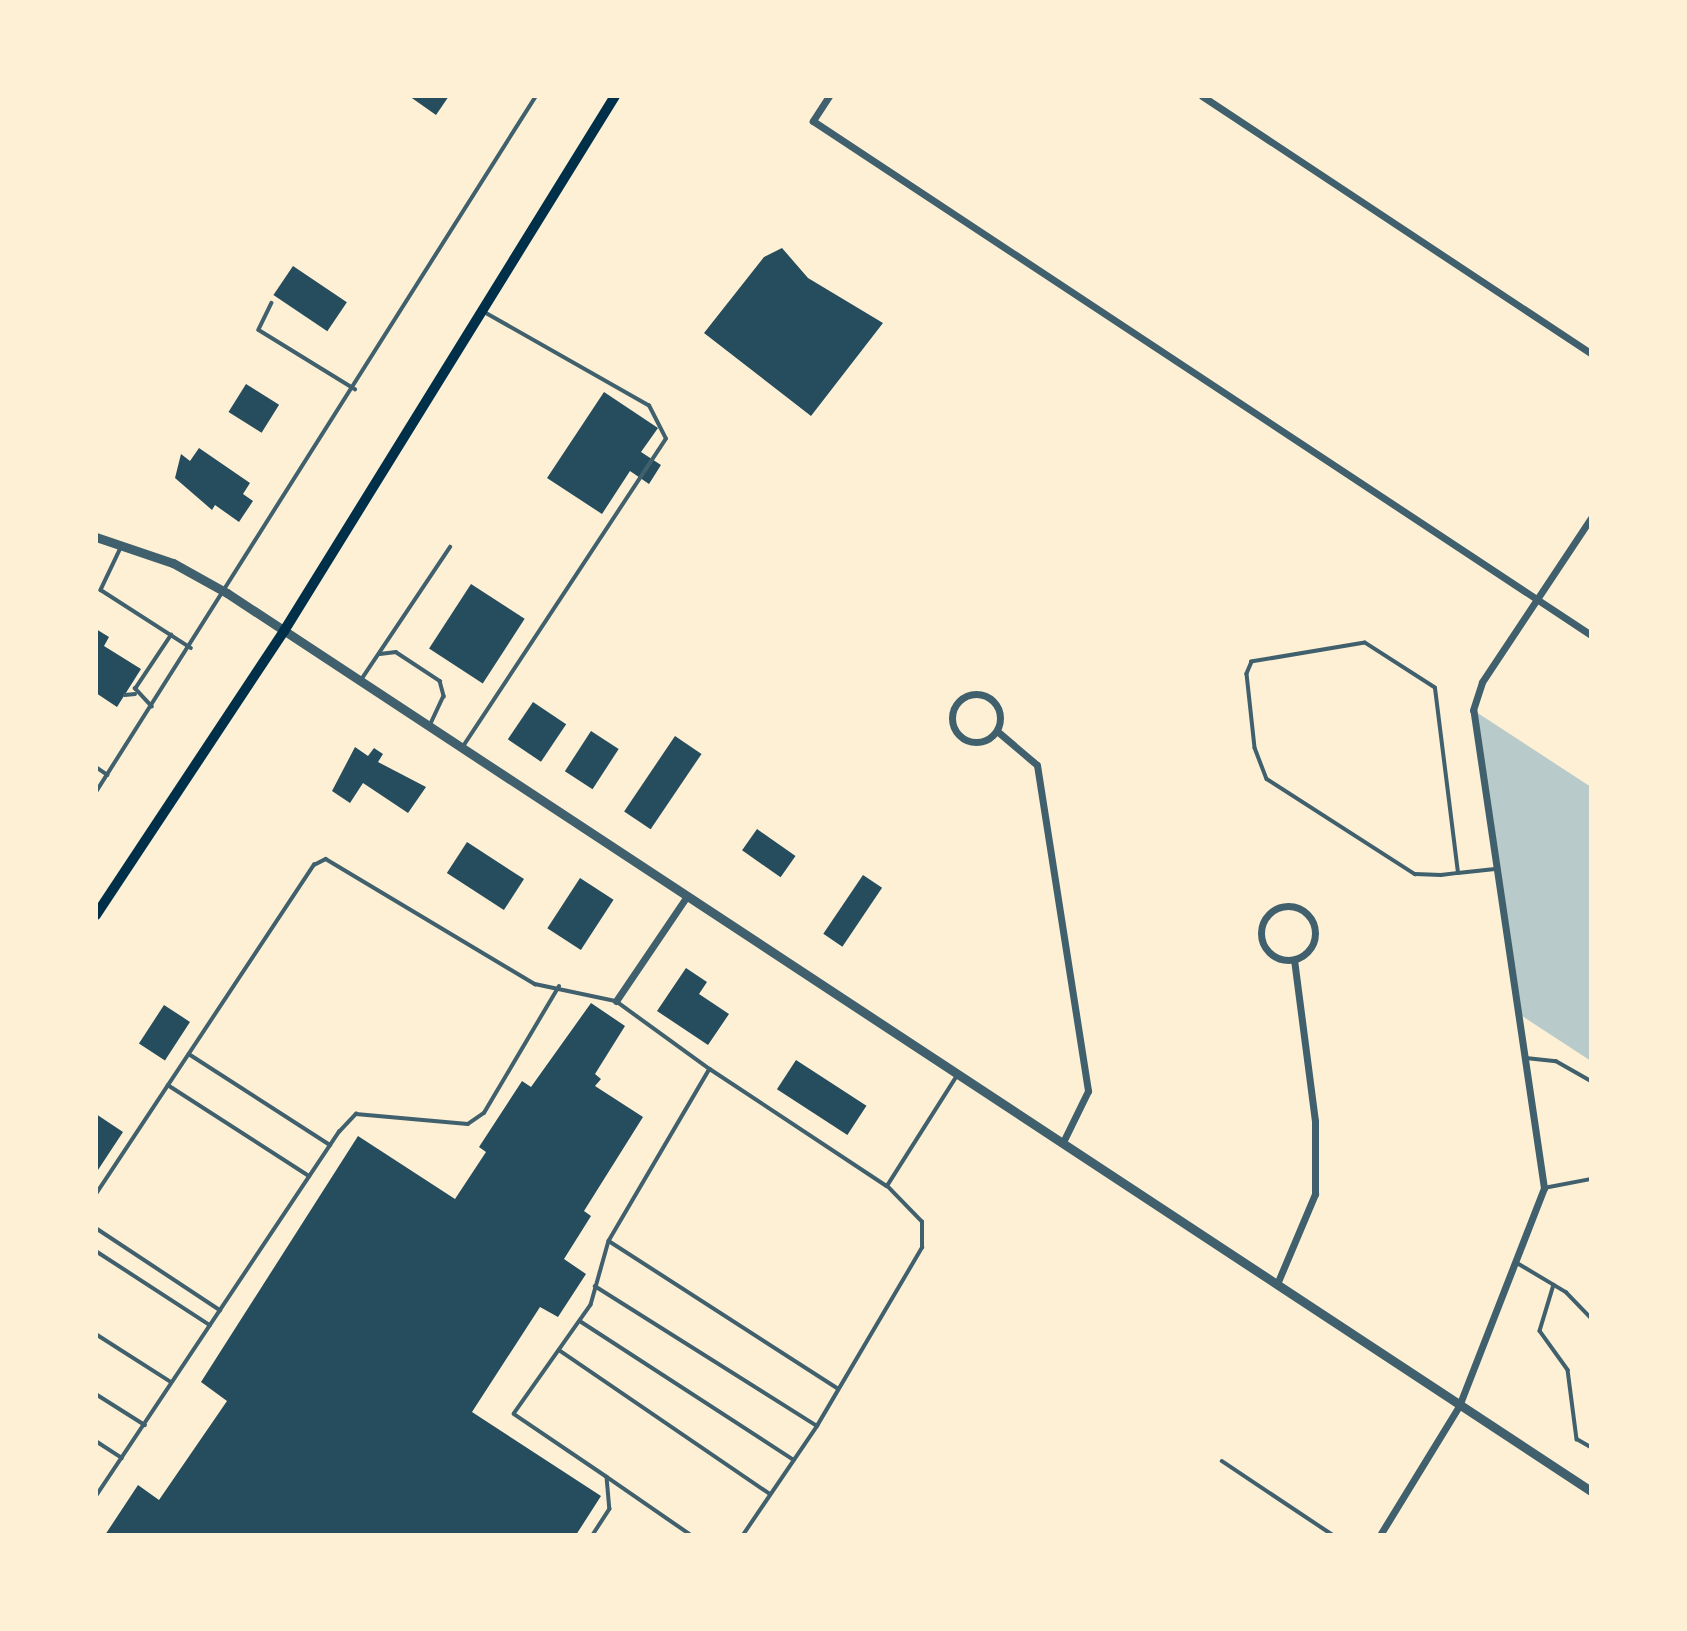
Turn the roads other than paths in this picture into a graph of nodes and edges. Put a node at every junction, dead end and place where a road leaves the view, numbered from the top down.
1 (536, 96) edge
2 (615, 96) edge
3 (829, 96) edge
4 (1202, 96) edge
5 (272, 303) dead end
6 (482, 312) junction
7 (1591, 353) edge
8 (355, 389) junction
9 (1591, 518) edge
10 (96, 537) edge
11 (123, 544) junction
12 (450, 547) dead end
13 (99, 589) edge
14 (227, 593) junction
15 (1538, 600) junction
16 (284, 631) junction
17 (171, 635) junction
18 (1591, 635) edge
19 (191, 648) junction
20 (380, 654) junction
21 (360, 682) junction
22 (135, 694) junction
23 (125, 695) dead end
24 (152, 708) junction
25 (429, 728) junction
26 (997, 731) junction
27 (461, 749) junction
28 (96, 767) edge
29 (108, 775) junction
30 (96, 792) edge
31 (1497, 869) junction
32 (1458, 873) junction
33 (685, 899) junction
34 (96, 915) edge
35 (1294, 959) junction
36 (559, 986) junction
37 (616, 1001) junction
38 (189, 1054) junction
39 (1526, 1058) junction
40 (710, 1069) junction
41 (958, 1074) junction
42 (1591, 1081) edge
43 (168, 1085) junction
44 (1063, 1142) junction
45 (330, 1145) junction
46 (309, 1176) junction
47 (1591, 1180) edge
48 (887, 1186) junction
49 (1544, 1188) junction
50 (96, 1194) edge
51 (96, 1227) edge
52 (609, 1241) junction
53 (96, 1251) edge
54 (1519, 1264) junction
55 (1277, 1284) junction
56 (1554, 1285) junction
57 (595, 1286) junction
58 (220, 1310) junction
59 (1591, 1318) edge
60 (580, 1321) junction
61 (210, 1325) junction
62 (96, 1334) edge
63 (559, 1350) junction
64 (172, 1382) junction
65 (837, 1388) junction
66 (96, 1394) edge
67 (1459, 1406) junction
68 (145, 1425) junction
69 (817, 1426) junction
70 (96, 1441) edge
71 (1591, 1447) edge
72 (122, 1458) junction
73 (794, 1460) junction
74 (1222, 1461) dead end
75 (607, 1477) junction
76 (1591, 1491) edge
77 (770, 1494) junction
78 (96, 1496) edge
79 (593, 1535) edge
80 (691, 1535) edge
81 (743, 1535) edge
82 (1333, 1535) edge
83 (1380, 1535) edge

1 - 8 lane
2 - 6 main road
3 - 15 street
4 - 7 street
5 - 8 lane
6 - 16 main road
6 - 27 lane
8 - 14 lane
9 - 15 street
10 - 11 street
11 - 13 lane
11 - 14 street
12 - 20 lane
13 - 17 lane
14 - 16 street
14 - 19 lane
15 - 18 street
15 - 31 street
16 - 21 street
16 - 34 main road
17 - 19 lane
17 - 22 lane
19 - 24 lane
20 - 21 lane
20 - 25 lane
21 - 25 street
22 - 23 lane
22 - 24 lane
24 - 29 lane
25 - 27 street
26 - 26 street
26 - 44 street
27 - 33 street
28 - 29 lane
29 - 30 lane
31 - 32 lane
31 - 39 street
32 - 32 lane
33 - 37 street
33 - 41 street
35 - 35 street
35 - 55 street
36 - 37 lane
36 - 38 lane
36 - 45 lane
37 - 40 lane
38 - 43 lane
38 - 45 lane
39 - 42 lane
39 - 49 street
40 - 48 lane
40 - 52 lane
41 - 44 street
41 - 48 lane
43 - 46 lane
43 - 50 lane
44 - 55 street
45 - 46 lane
46 - 58 lane
47 - 49 lane
48 - 65 lane
49 - 54 street
51 - 58 lane
52 - 57 lane
52 - 65 lane
53 - 61 lane
54 - 56 lane
54 - 67 street
55 - 67 street
56 - 59 lane
56 - 71 lane
57 - 60 lane
57 - 69 lane
58 - 61 lane
60 - 63 lane
60 - 73 lane
61 - 64 lane
62 - 64 lane
63 - 75 lane
63 - 77 lane
64 - 68 lane
65 - 69 lane
66 - 68 lane
67 - 76 street
67 - 83 street
68 - 72 lane
69 - 73 lane
70 - 72 lane
72 - 78 lane
73 - 77 lane
74 - 82 lane
75 - 79 lane
75 - 80 lane
77 - 81 lane

